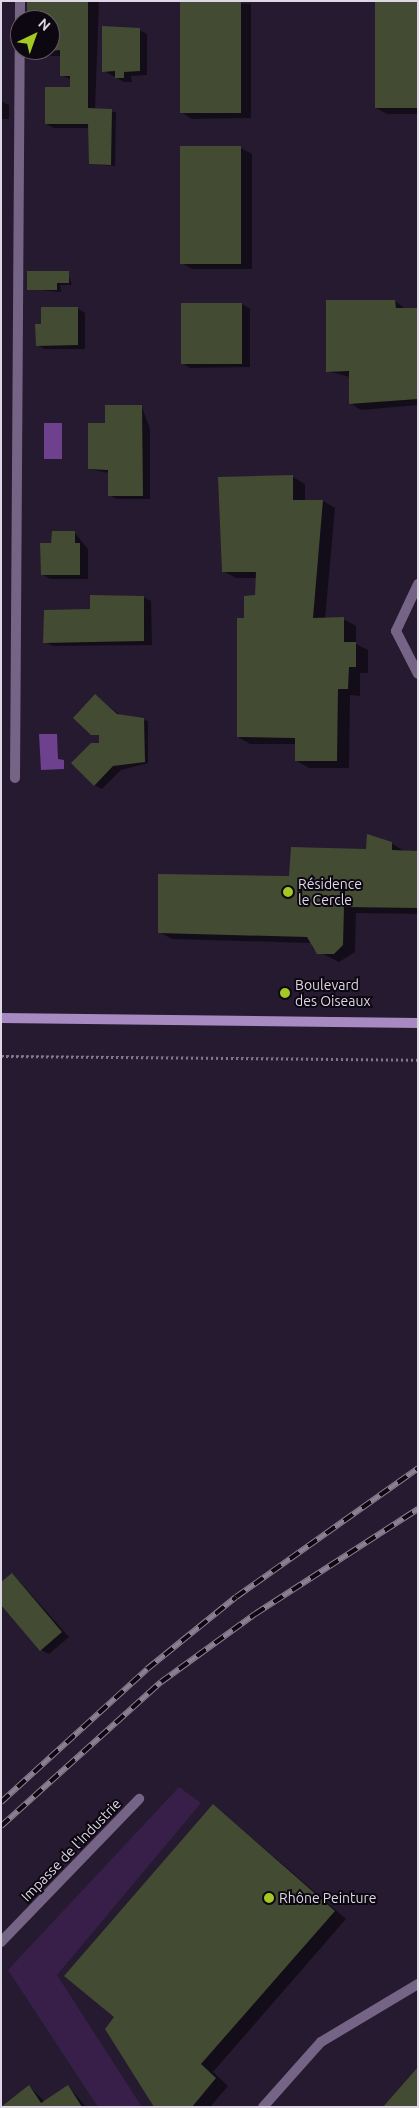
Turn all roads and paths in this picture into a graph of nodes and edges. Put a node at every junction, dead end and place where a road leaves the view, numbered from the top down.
1 (20, 1) edge
2 (418, 584) edge
3 (418, 674) edge
4 (15, 778) dead end
5 (1, 1018) edge
6 (418, 1023) edge
7 (1, 1056) edge
8 (418, 1060) edge
9 (139, 1799) dead end
10 (1, 1942) edge
11 (418, 1984) edge
12 (263, 2107) edge

1 - 4 street
2 - 3 street
5 - 6 street
7 - 8 path
9 - 10 street, Impasse de l'Industrie
11 - 12 street

